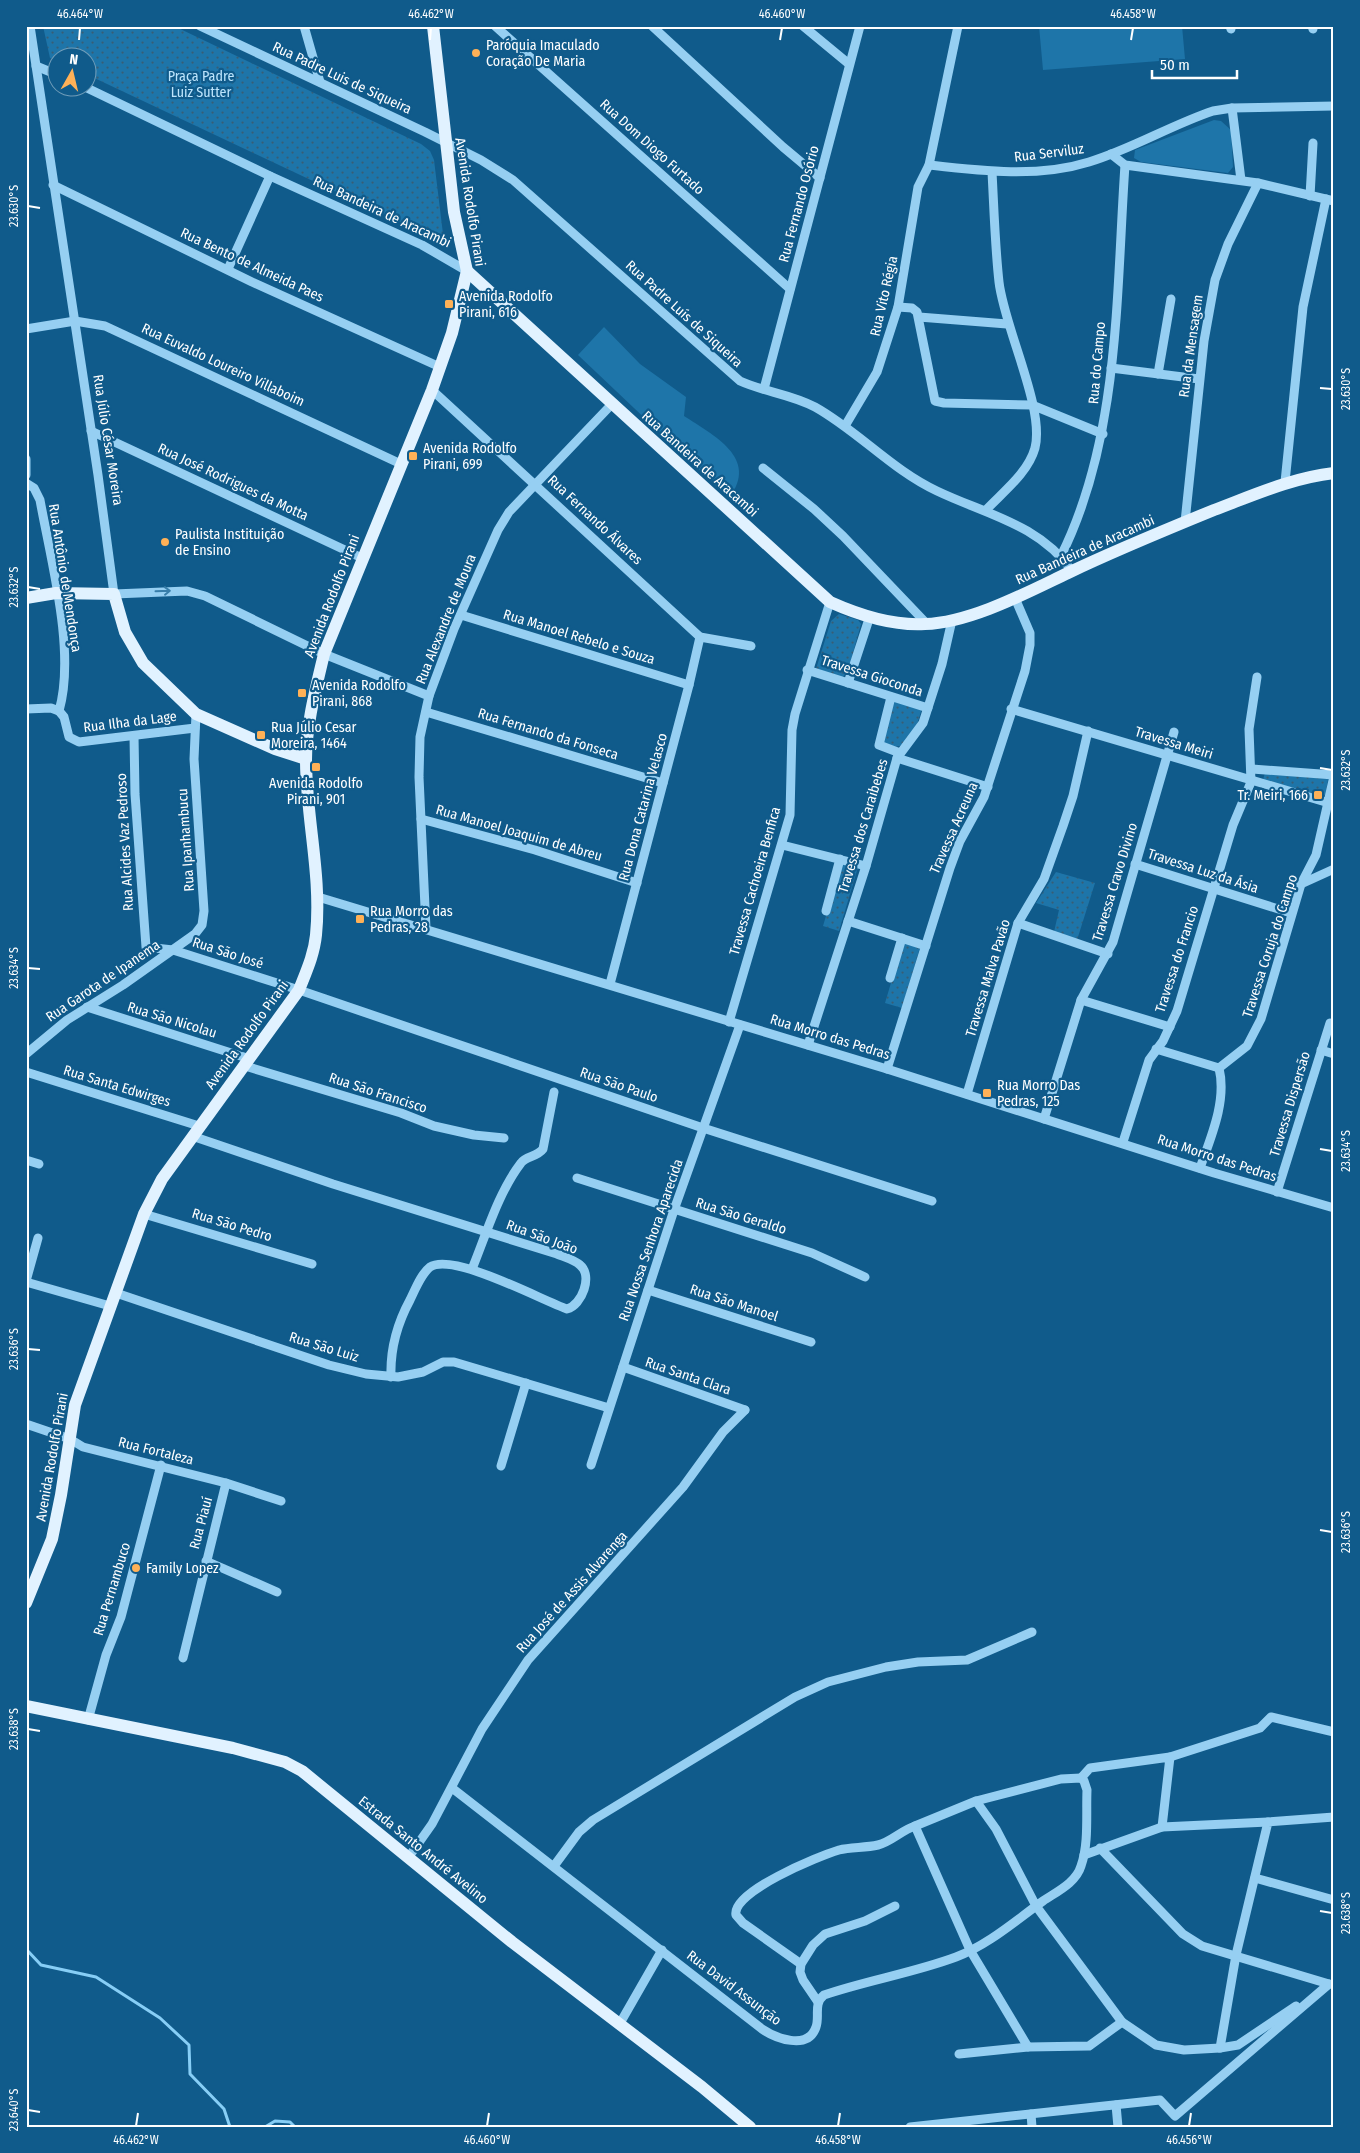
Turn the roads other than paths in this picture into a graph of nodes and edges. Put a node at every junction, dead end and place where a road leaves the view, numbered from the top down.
1 (30, 26) edge
2 (200, 26) edge
3 (304, 26) edge
4 (433, 26) edge
5 (495, 26) edge
6 (652, 26) edge
7 (803, 26) edge
8 (860, 26) edge
9 (958, 26) edge
10 (29, 41) edge
11 (849, 64) junction
12 (36, 66) junction
13 (48, 71) edge
14 (320, 82) junction
15 (98, 93) edge
16 (1334, 106) edge
17 (1232, 108) junction
18 (446, 142) junction
19 (1313, 143) dead end
20 (1111, 154) junction
21 (929, 165) junction
22 (1124, 165) junction
23 (992, 172) junction
24 (270, 176) junction
25 (820, 178) junction
26 (1241, 180) junction
27 (1258, 183) junction
28 (53, 185) junction
29 (1310, 196) junction
30 (1330, 200) edge
31 (228, 269) junction
32 (467, 271) junction
33 (790, 289) junction
34 (1171, 298) dead end
35 (898, 307) junction
36 (919, 317) junction
37 (75, 321) junction
38 (1007, 324) junction
39 (26, 329) edge
40 (440, 367) junction
41 (1111, 368) junction
42 (1158, 374) junction
43 (1199, 379) junction
44 (764, 389) junction
45 (432, 390) junction
46 (612, 404) junction
47 (1032, 405) junction
48 (845, 426) junction
49 (91, 431) junction
50 (1103, 434) junction
51 (26, 459) edge
52 (401, 464) junction
53 (763, 468) dead end
54 (1334, 473) edge
55 (26, 475) edge
56 (1285, 482) junction
57 (26, 483) edge
58 (535, 483) junction
59 (986, 510) junction
60 (1185, 522) junction
61 (1061, 556) junction
62 (362, 558) junction
63 (1072, 571) junction
64 (56, 593) junction
65 (114, 594) junction
66 (26, 598) edge
67 (1015, 598) junction
68 (830, 602) junction
69 (460, 614) junction
70 (870, 616) junction
71 (952, 620) junction
72 (927, 624) junction
73 (700, 637) junction
74 (751, 646) dead end
75 (324, 654) junction
76 (807, 670) junction
77 (1257, 677) dead end
78 (848, 683) junction
79 (689, 685) junction
80 (429, 696) junction
81 (891, 697) junction
82 (928, 708) junction
83 (26, 709) edge
84 (1011, 709) junction
85 (59, 711) junction
86 (426, 712) junction
87 (196, 714) junction
88 (195, 728) junction
89 (1088, 732) junction
90 (1174, 732) dead end
91 (134, 736) junction
92 (899, 756) junction
93 (1167, 756) junction
94 (306, 759) junction
95 (1252, 769) junction
96 (1334, 776) edge
97 (1251, 782) junction
98 (663, 783) junction
99 (988, 787) junction
100 (1329, 803) junction
101 (421, 820) junction
102 (782, 845) junction
103 (840, 858) junction
104 (1135, 864) junction
105 (866, 866) junction
106 (1334, 869) edge
107 (637, 883) junction
108 (1301, 884) junction
109 (1214, 890) junction
110 (318, 897) junction
111 (826, 911) dead end
112 (1291, 913) junction
113 (848, 921) junction
114 (1018, 923) junction
115 (426, 929) junction
116 (902, 938) junction
117 (926, 946) junction
118 (146, 947) joint
119 (173, 950) junction
120 (1108, 954) junction
121 (890, 978) dead end
122 (610, 984) junction
123 (300, 990) junction
124 (1081, 1000) junction
125 (87, 1007) junction
126 (729, 1022) junction
127 (1330, 1023) dead end
128 (740, 1025) junction
129 (1170, 1027) junction
130 (808, 1045) junction
131 (1156, 1049) junction
132 (1321, 1050) junction
133 (26, 1054) edge
134 (1334, 1054) edge
135 (247, 1063) junction
136 (1219, 1068) junction
137 (887, 1069) junction
138 (26, 1072) edge
139 (554, 1092) dead end
140 (967, 1094) junction
141 (1044, 1119) junction
142 (703, 1128) junction
143 (196, 1131) junction
144 (504, 1138) dead end
145 (1123, 1142) junction
146 (26, 1160) edge
147 (39, 1164) dead end
148 (1200, 1168) junction
149 (577, 1178) dead end
150 (1277, 1192) junction
151 (932, 1201) dead end
152 (1334, 1208) edge
153 (674, 1210) junction
154 (144, 1214) junction
155 (487, 1232) junction
156 (38, 1238) dead end
157 (312, 1264) dead end
158 (472, 1269) junction
159 (864, 1278) dead end
160 (26, 1282) edge
161 (648, 1290) junction
162 (116, 1293) junction
163 (110, 1306) junction
164 (811, 1342) dead end
165 (623, 1367) junction
166 (391, 1377) junction
167 (526, 1383) junction
168 (608, 1408) junction
169 (745, 1410) joint
170 (26, 1424) edge
171 (70, 1439) junction
172 (161, 1465) junction
173 (591, 1465) dead end
174 (501, 1466) dead end
175 (226, 1483) junction
176 (281, 1502) dead end
177 (206, 1561) junction
178 (278, 1592) dead end
179 (26, 1603) edge
180 (1032, 1632) dead end
181 (183, 1658) dead end
182 (26, 1706) edge
183 (88, 1720) junction
184 (1334, 1732) edge
185 (1170, 1757) junction
186 (1080, 1778) junction
187 (452, 1788) junction
188 (976, 1801) junction
189 (1334, 1817) edge
190 (1268, 1822) junction
191 (915, 1826) junction
192 (1162, 1827) junction
193 (1100, 1848) junction
194 (1084, 1855) junction
195 (408, 1858) junction
196 (554, 1866) junction
197 (1255, 1878) junction
198 (1334, 1900) edge
199 (895, 1906) dead end
200 (1036, 1906) junction
201 (662, 1950) junction
202 (970, 1950) junction
203 (1236, 1955) junction
204 (801, 1964) junction
205 (1331, 1981) edge
206 (818, 2002) junction
207 (1122, 2022) junction
208 (619, 2025) junction
209 (1028, 2048) junction
210 (1220, 2048) junction
211 (958, 2054) dead end
212 (1116, 2105) junction
213 (1031, 2114) junction
214 (750, 2127) edge
215 (910, 2127) edge
216 (1032, 2127) edge
217 (1118, 2127) edge

1 - 10 street, Rua Júlio César Moreira
2 - 14 street, Rua Padre Luis de Siqueira
3 - 14 street
4 - 18 main road, Avenida Rodolfo Pirani
5 - 33 street, Rua Dom Diogo Furtado
6 - 25 street
7 - 11 street
8 - 11 street, Rua Fernando Osório
9 - 21 street
10 - 12 street, Rua Júlio César Moreira
11 - 25 street, Rua Fernando Osório
12 - 13 street
12 - 28 street, Rua Júlio César Moreira
14 - 18 street, Rua Padre Luis de Siqueira
15 - 24 street, Rua Bandeira de Aracambi
16 - 17 street, Rua Serviluz
17 - 20 street, Rua Serviluz
17 - 26 street
18 - 32 main road, Avenida Rodolfo Pirani
18 - 44 street, Rua Padre Luís de Siqueira
19 - 29 street
20 - 22 street
20 - 23 street, Rua Serviluz
21 - 23 street, Rua Serviluz
21 - 35 street, Rua Vito Régia
22 - 26 street
22 - 41 street, Rua do Campo
23 - 38 street
24 - 31 street
24 - 32 street, Rua Bandeira de Aracambi
25 - 33 street, Rua Fernando Osório
26 - 27 street
27 - 29 street
27 - 43 street, Rua da Mensagem
28 - 31 street, Rua Bento de Almeida Paes
28 - 37 street, Rua Júlio César Moreira
29 - 30 street
30 - 56 street
31 - 40 street, Rua Bento de Almeida Paes
32 - 40 main road, Avenida Rodolfo Pirani
32 - 46 main road, Rua Bandeira de Aracambi
33 - 44 street, Rua Fernando Osório
34 - 42 street
35 - 36 street
35 - 48 street, Rua Vito Régia
36 - 38 street
36 - 47 street
37 - 39 street, Rua Euvaldo Loureiro Villaboim
37 - 49 street, Rua Júlio César Moreira
37 - 52 street, Rua Euvaldo Loureiro Villaboim
38 - 47 street
40 - 45 main road, Avenida Rodolfo Pirani
41 - 42 street
41 - 50 street, Rua do Campo
42 - 43 street
43 - 60 street, Rua da Mensagem
44 - 48 street, Rua Padre Luís de Siqueira
45 - 52 main road, Avenida Rodolfo Pirani
45 - 58 street, Rua Fernando Álvares
46 - 58 street, Rua Alexandre de Moura
46 - 68 main road, Rua Bandeira de Aracambi
47 - 50 street
47 - 59 street
48 - 59 street, Rua Padre Luís de Siqueira
49 - 62 street, Rua José Rodrigues da Motta
49 - 65 street, Rua Júlio César Moreira
50 - 61 street, Rua do Campo
51 - 55 street
52 - 62 main road, Avenida Rodolfo Pirani
53 - 72 street
54 - 56 main road, Rua Bandeira de Aracambi
56 - 60 main road, Rua Bandeira de Aracambi
57 - 64 street, Rua Antônio de Mendonça
58 - 69 street, Rua Alexandre de Moura
58 - 73 street, Rua Fernando Álvares
59 - 61 street, Rua Padre Luís de Siqueira
60 - 63 main road, Rua Bandeira de Aracambi
61 - 63 street, Rua Padre Luís de Siqueira
62 - 75 main road, Avenida Rodolfo Pirani
63 - 67 main road, Rua Bandeira de Aracambi
64 - 65 main road
64 - 66 main road
64 - 85 street, Rua Antônio de Mendonça
65 -> 75 street
65 - 87 main road, Rua Júlio César Moreira
67 - 71 main road, Rua Bandeira de Aracambi
67 - 84 street, Travessa Acreuna
68 - 70 main road, Rua Bandeira de Aracambi
68 - 76 street, Travessa Cachoeira Benfica
69 - 79 street, Rua Manoel Rebelo e Souza
69 - 80 street, Rua Alexandre de Moura
70 - 72 main road, Rua Bandeira de Aracambi
70 - 78 street
71 - 72 main road, Rua Bandeira de Aracambi
71 - 82 street, Travessa dos Caraibebes
73 - 74 street
73 - 79 street, Rua Dona Catarina Velasco
75 - 80 street
75 - 94 main road, Avenida Rodolfo Pirani
76 - 78 street, Travessa Gioconda
76 - 102 street, Travessa Cachoeira Benfica
77 - 95 street
78 - 81 street, Travessa Gioconda
79 - 98 street, Rua Dona Catarina Velasco
80 - 86 street, Rua Alexandre de Moura
81 - 82 street, Travessa Gioconda
81 - 92 street
82 - 92 street, Travessa dos Caraibebes
83 - 85 street
84 - 89 street, Travessa Meiri
84 - 99 street, Travessa Acreuna
85 - 91 street, Rua Ilha da Lage
86 - 98 street, Rua Fernando da Fonseca
86 - 101 street, Rua Alexandre de Moura
87 - 88 street, Rua Ipanhambucu
87 - 94 main road, Rua Júlio César Moreira
88 - 91 street, Rua Ilha da Lage
88 - 119 street, Rua Ipanhambucu
89 - 93 street, Travessa Meiri
89 - 114 street, Travessa Malva Pavão
90 - 93 street, Travessa Cravo Divino
91 - 118 street, Rua Alcides Vaz Pedroso
92 - 99 street
92 - 105 street, Travessa dos Caraibebes
93 - 97 street, Travessa Meiri
93 - 104 street, Travessa Cravo Divino
94 - 110 main road, Avenida Rodolfo Pirani
95 - 96 street
95 - 97 street
96 - 100 street, Travessa Coruja do Campo
97 - 100 street, Travessa Meiri
97 - 109 street, Travessa do Francio
98 - 107 street, Rua Dona Catarina Velasco
99 - 117 street, Travessa Acreuna
100 - 108 street, Travessa Coruja do Campo
101 - 107 street, Rua Manoel Joaquim de Abreu
101 - 115 street, Rua Alexandre de Moura
102 - 103 street
102 - 126 street, Travessa Cachoeira Benfica
103 - 105 street
103 - 111 street
104 - 109 street, Travessa Luz da Ásia
104 - 120 street, Travessa Cravo Divino
105 - 113 street, Travessa dos Caraibebes
106 - 108 street
107 - 122 street, Rua Dona Catarina Velasco
108 - 112 street, Travessa Coruja do Campo
109 - 112 street, Travessa Luz da Ásia
109 - 129 street, Travessa do Francio
110 - 115 street, Rua Morro das Pedras
110 - 123 main road, Avenida Rodolfo Pirani
112 - 136 street, Travessa Coruja do Campo
113 - 116 street
113 - 130 street, Travessa dos Caraibebes
114 - 120 street
114 - 140 street, Travessa Malva Pavão
115 - 122 street, Rua Morro das Pedras
116 - 117 street
116 - 121 street
117 - 137 street, Travessa Acreuna
118 - 119 street, Rua São José
119 - 123 street, Rua São José
119 - 125 street, Rua Garota de Ipanema
120 - 124 street, Travessa Cravo Divino
122 - 126 street, Rua Morro das Pedras
123 - 135 main road, Avenida Rodolfo Pirani
123 - 142 street, Rua São Paulo
124 - 129 street
124 - 141 street, Travessa Cravo Divino
125 - 133 street, Rua Garota de Ipanema
125 - 135 street, Rua São Nicolau
126 - 128 street, Rua Morro das Pedras
127 - 132 street, Travessa Dispersão
128 - 130 street, Rua Morro das Pedras
128 - 142 street, Rua Nossa Senhora Aparecida
129 - 131 street, Travessa do Francio
130 - 137 street, Rua Morro das Pedras
131 - 136 street
131 - 145 street, Travessa do Francio
132 - 134 street
132 - 150 street, Travessa Dispersão
135 - 143 main road, Avenida Rodolfo Pirani
135 - 144 street, Rua São Francisco
136 - 148 street
137 - 140 street, Rua Morro das Pedras
138 - 143 street, Rua Santa Edwirges
139 - 155 street
140 - 141 street, Rua Morro das Pedras
141 - 145 street, Rua Morro das Pedras
142 - 151 street, Rua São Paulo
142 - 153 street, Rua Nossa Senhora Aparecida
143 - 154 main road, Avenida Rodolfo Pirani
143 - 155 street, Rua São João
145 - 148 street, Rua Morro das Pedras
146 - 147 street
148 - 150 street, Rua Morro das Pedras
149 - 153 street, Rua São Geraldo
150 - 152 street, Rua Morro das Pedras
153 - 159 street, Rua São Geraldo
153 - 161 street, Rua Nossa Senhora Aparecida
154 - 157 street, Rua São Pedro
154 - 162 main road, Avenida Rodolfo Pirani
155 - 158 street
155 - 158 street, Rua São João
156 - 160 street
158 - 166 street, Rua São João
160 - 163 street
161 - 164 street, Rua São Manoel
161 - 165 street, Rua Nossa Senhora Aparecida
162 - 163 main road, Avenida Rodolfo Pirani
162 - 166 street, Rua São Luiz
163 - 171 main road, Avenida Rodolfo Pirani
165 - 168 street, Rua Nossa Senhora Aparecida
165 - 169 street, Rua Santa Clara
166 - 167 street, Rua São Luiz
167 - 168 street, Rua São Luiz
167 - 174 street
168 - 173 street, Rua Nossa Senhora Aparecida
169 - 187 street, Rua José de Assis Alvarenga
170 - 171 street, Rua Fortaleza
171 - 172 street, Rua Fortaleza
171 - 179 main road, Avenida Rodolfo Pirani
172 - 175 street, Rua Fortaleza
172 - 183 street, Rua Pernambuco
175 - 176 street, Rua Fortaleza
175 - 177 street, Rua Piauí
177 - 178 street
177 - 181 street, Rua Piauí
180 - 196 street
182 - 183 main road, Estrada Santo André Avelino
183 - 195 main road, Estrada Santo André Avelino
184 - 185 street
185 - 186 street
185 - 192 street
186 - 188 street
186 - 194 street
187 - 195 street, Rua José de Assis Alvarenga
187 - 196 street, Rua David Assunção
188 - 191 street
188 - 200 street
189 - 190 street
190 - 192 street
190 - 197 street
191 - 202 street
191 - 204 street
192 - 193 street
193 - 194 street
193 - 203 street
194 - 200 street
195 - 208 main road, Estrada Santo André Avelino
196 - 201 street, Rua David Assunção
197 - 198 street
197 - 203 street
199 - 204 street
200 - 202 street
200 - 207 street
201 - 206 street, Rua David Assunção
201 - 208 street
202 - 206 street
202 - 209 street
203 - 205 street
203 - 210 street
204 - 206 street
205 - 210 street
205 - 212 street
207 - 209 street
207 - 210 street
208 - 214 main road, Estrada Santo André Avelino
209 - 211 street
212 - 213 street
212 - 217 street
213 - 215 street
213 - 216 street

